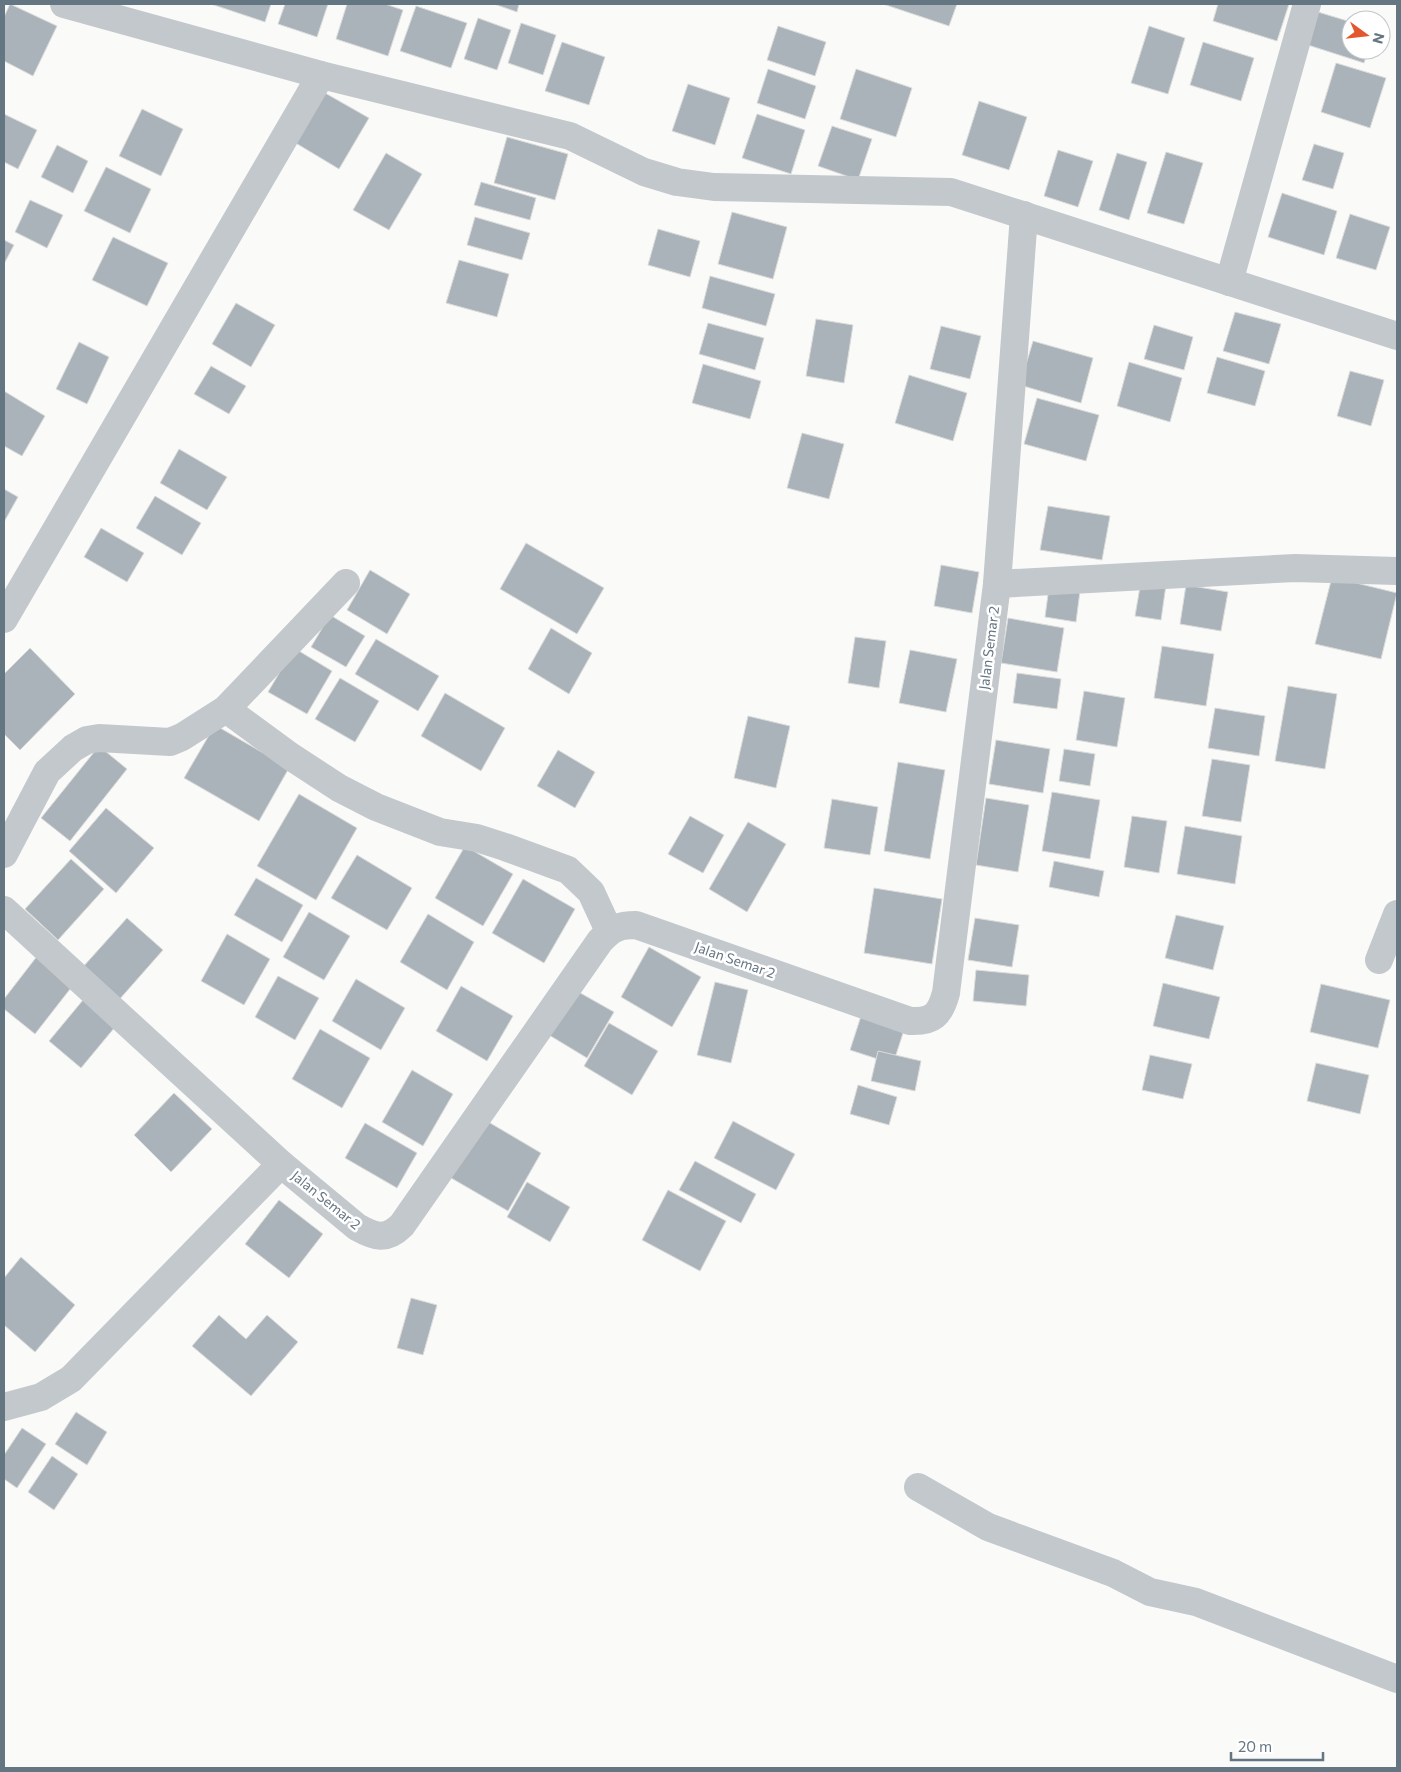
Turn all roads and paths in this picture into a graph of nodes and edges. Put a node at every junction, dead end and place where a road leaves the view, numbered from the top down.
1 (64, 4) edge
2 (1307, 4) edge
3 (321, 75) junction
4 (1024, 216) junction
5 (1229, 282) junction
6 (1397, 336) edge
7 (1397, 571) edge
8 (346, 583) dead end
9 (997, 584) junction
10 (4, 619) edge
11 (226, 709) junction
12 (4, 854) edge
13 (4, 910) edge
14 (1397, 914) edge
15 (609, 931) junction
16 (1379, 960) dead end
17 (281, 1164) junction
18 (5, 1404) edge
19 (918, 1487) dead end
20 (1397, 1679) edge

1 - 3 street
2 - 5 street
3 - 4 street
3 - 10 street
4 - 5 street
4 - 9 street, Jalan Semar 2
5 - 6 street
7 - 9 street
8 - 11 street
9 - 15 street, Jalan Semar 2
11 - 12 street
11 - 15 street
13 - 17 street, Jalan Semar 2
14 - 16 street
15 - 17 street, Jalan Semar 2
17 - 18 street
19 - 20 street

